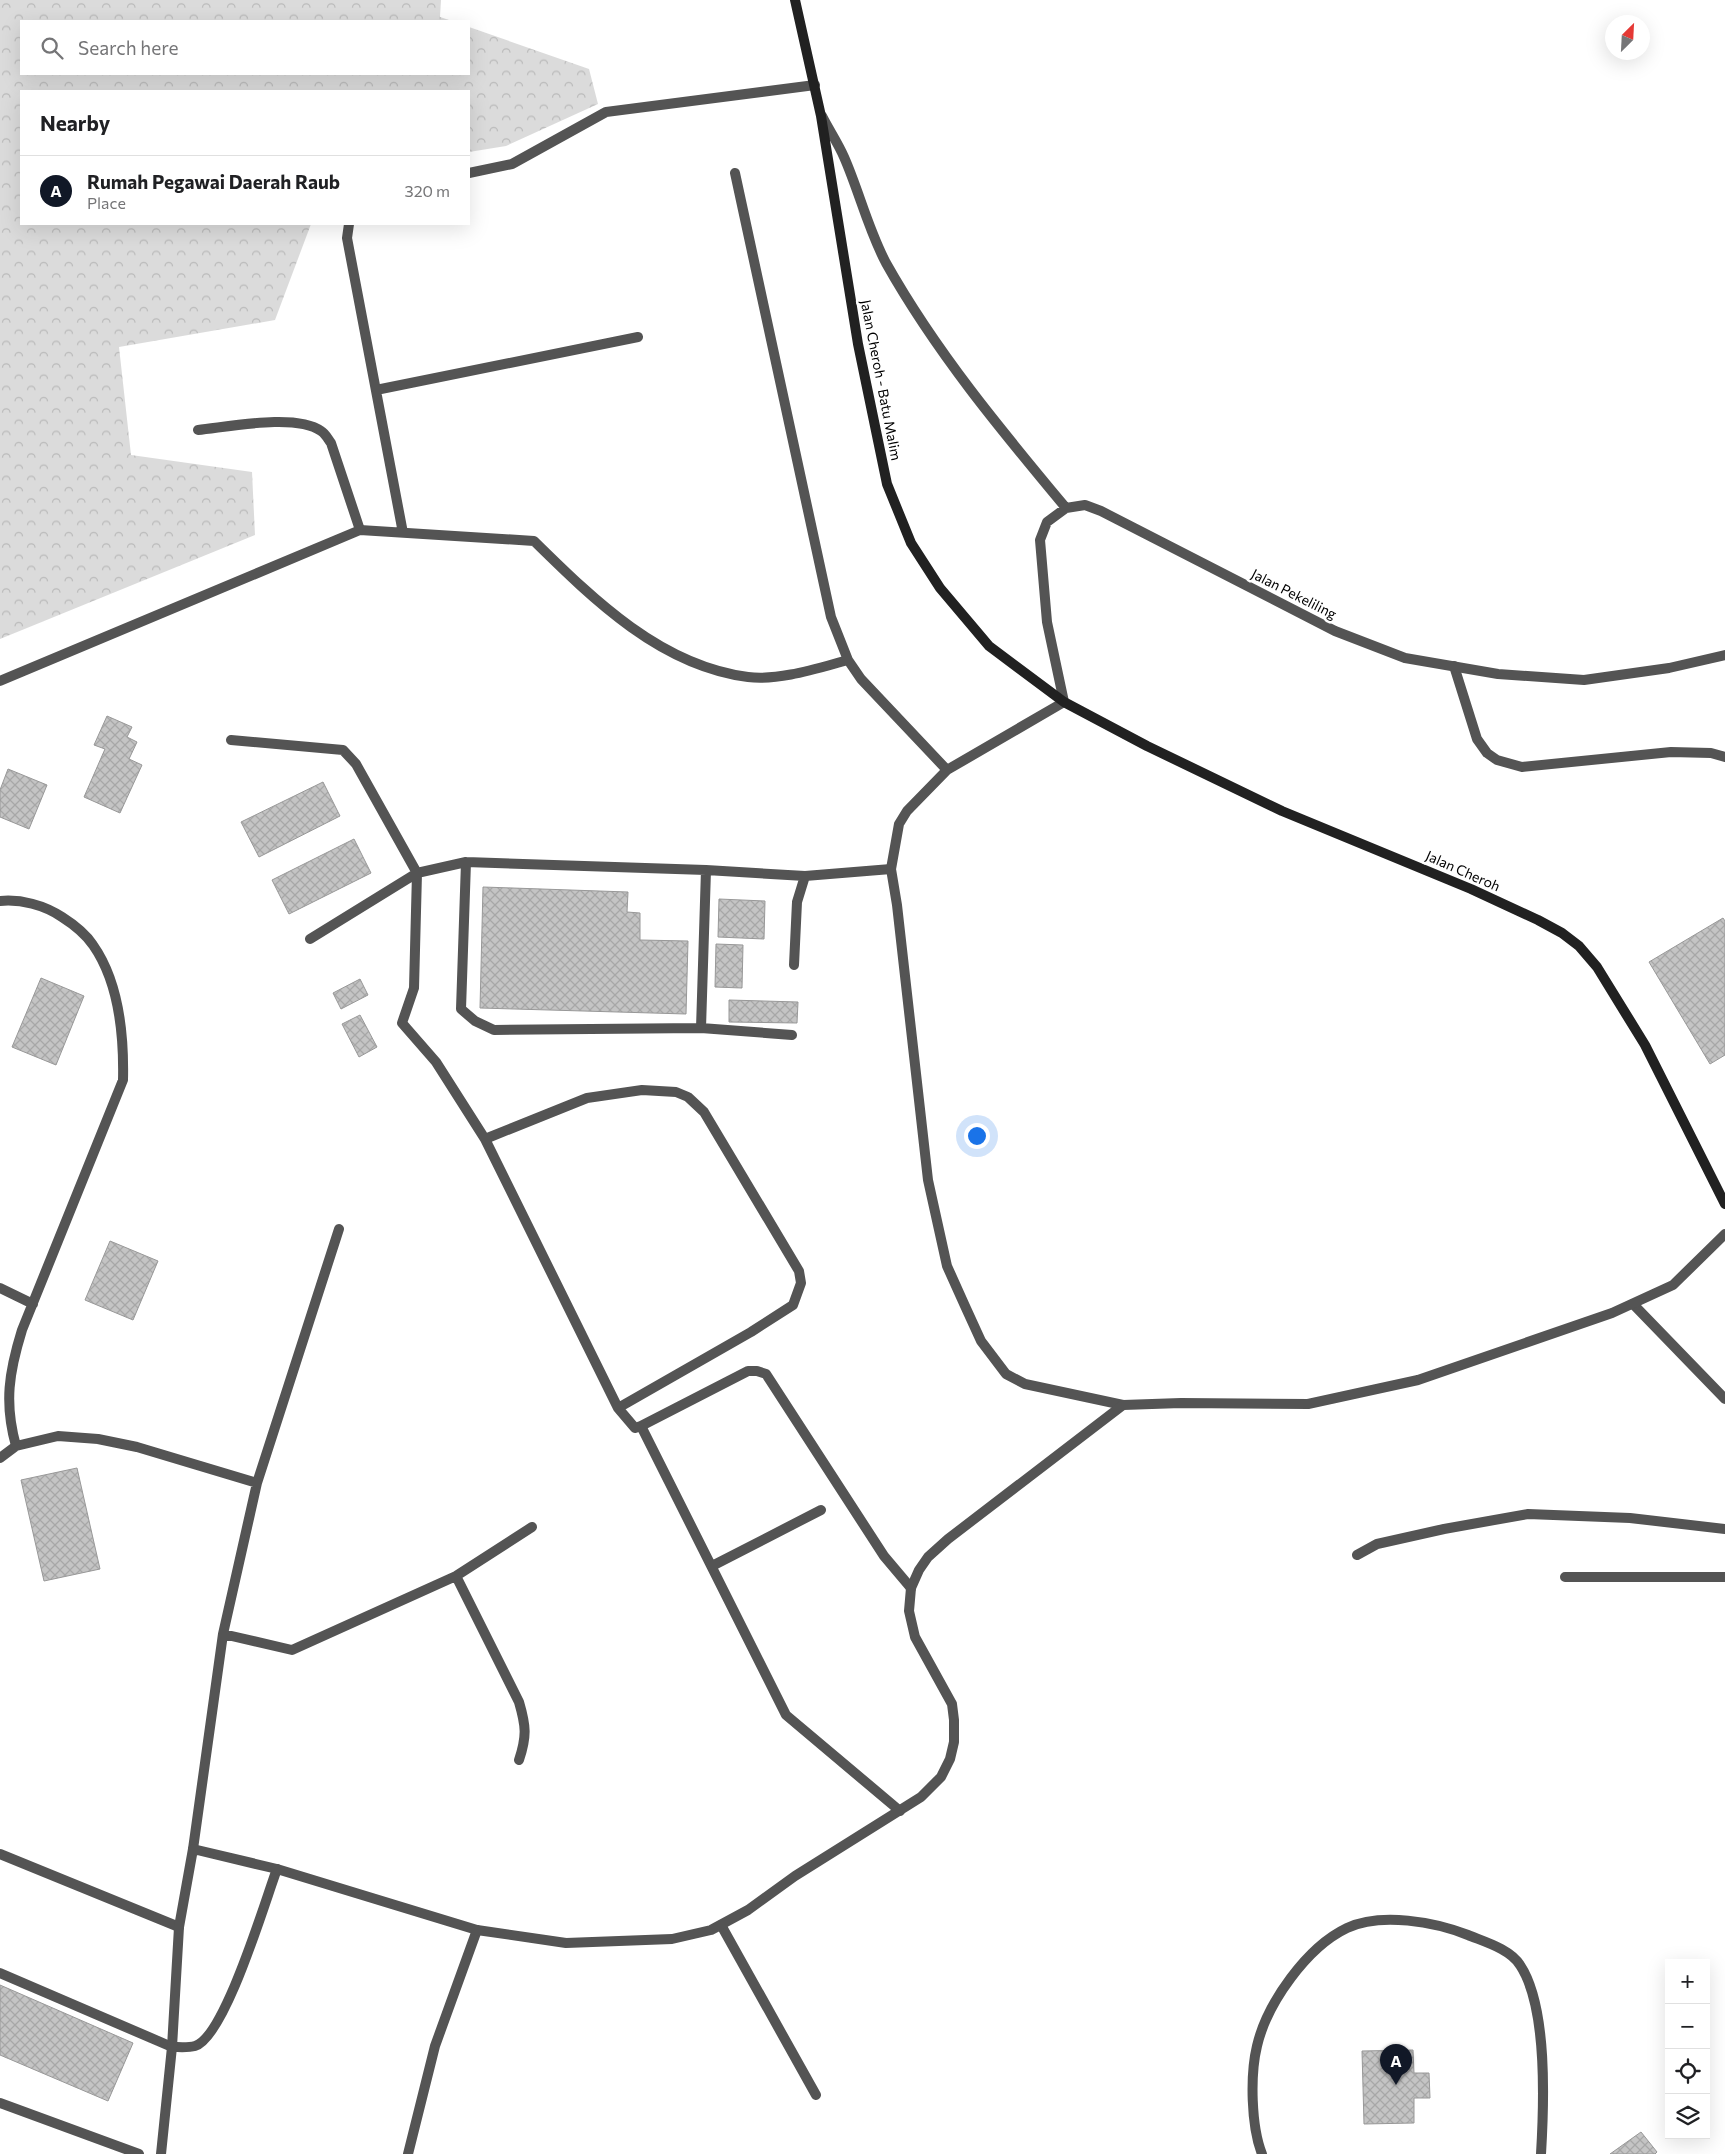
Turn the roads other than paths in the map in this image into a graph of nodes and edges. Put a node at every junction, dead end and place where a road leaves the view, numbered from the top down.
1 (795, 0) edge
2 (815, 84) junction
3 (822, 116) junction
4 (470, 173) edge
5 (735, 173) dead end
6 (349, 225) edge
7 (638, 337) dead end
8 (376, 390) junction
9 (198, 430) dead end
10 (1066, 508) junction
11 (360, 530) junction
12 (403, 533) junction
13 (1725, 655) edge
14 (848, 660) junction
15 (1454, 666) junction
16 (0, 681) edge
17 (1064, 702) junction
18 (231, 740) dead end
19 (1725, 757) edge
20 (947, 770) junction
21 (466, 862) junction
22 (891, 869) junction
23 (706, 870) junction
24 (417, 873) junction
25 (805, 876) junction
26 (0, 901) edge
27 (310, 939) dead end
28 (794, 965) dead end
29 (701, 1028) junction
30 (792, 1035) dead end
31 (485, 1139) junction
32 (1725, 1204) edge
33 (339, 1229) dead end
34 (1725, 1234) edge
35 (0, 1288) edge
36 (33, 1304) junction
37 (1633, 1304) junction
38 (1725, 1399) edge
39 (1122, 1405) junction
40 (618, 1408) junction
41 (641, 1426) junction
42 (16, 1446) junction
43 (0, 1458) edge
44 (257, 1483) junction
45 (821, 1510) dead end
46 (532, 1528) dead end
47 (1725, 1529) edge
48 (1356, 1555) dead end
49 (712, 1566) junction
50 (456, 1576) junction
51 (1725, 1577) edge
52 (1565, 1578) dead end
53 (911, 1588) junction
54 (223, 1634) junction
55 (519, 1760) dead end
56 (900, 1811) junction
57 (193, 1849) junction
58 (0, 1854) edge
59 (277, 1869) junction
60 (721, 1925) junction
61 (179, 1928) junction
62 (477, 1930) junction
63 (0, 1973) edge
64 (172, 2047) junction
65 (816, 2095) dead end
66 (1, 2105) edge
67 (138, 2154) edge
68 (161, 2154) edge
69 (408, 2154) edge
70 (1262, 2154) edge
71 (1541, 2154) edge

1 - 2 main road, Jalan Cheroh - Batu Malim
2 - 3 main road, Jalan Cheroh - Batu Malim
2 - 4 street
3 - 10 street
3 - 17 main road, Jalan Cheroh - Batu Malim
5 - 14 street
6 - 8 street
7 - 8 street
8 - 12 street
9 - 11 street
10 - 15 street, Jalan Pekeliling
10 - 17 street
11 - 12 street
11 - 16 street
12 - 14 street
13 - 15 street, Jalan Pekeliling
14 - 20 street
15 - 19 street
17 - 20 street
17 - 32 main road, Jalan Cheroh
18 - 24 street
20 - 22 street
21 - 23 street
21 - 24 street
21 - 29 street
22 - 25 street
22 - 39 street
23 - 25 street
23 - 29 street
24 - 27 street
24 - 31 street
25 - 28 street
26 - 36 street
29 - 30 street
31 - 40 street
31 - 40 street
33 - 44 street
34 - 37 street
35 - 36 street
36 - 42 street
37 - 38 street
37 - 39 street
39 - 53 street
40 - 41 street
41 - 49 street
41 - 53 street
42 - 43 street
42 - 44 street
44 - 54 street
45 - 49 street
46 - 50 street
47 - 48 street
49 - 56 street
50 - 54 street
50 - 55 street
51 - 52 street
53 - 56 street
54 - 57 street
56 - 60 street
57 - 59 street
57 - 61 street
58 - 61 street
59 - 62 street
59 - 64 street
60 - 62 street
60 - 65 street
61 - 64 street
62 - 69 street
63 - 64 street
64 - 68 street
66 - 67 street
70 - 71 street

